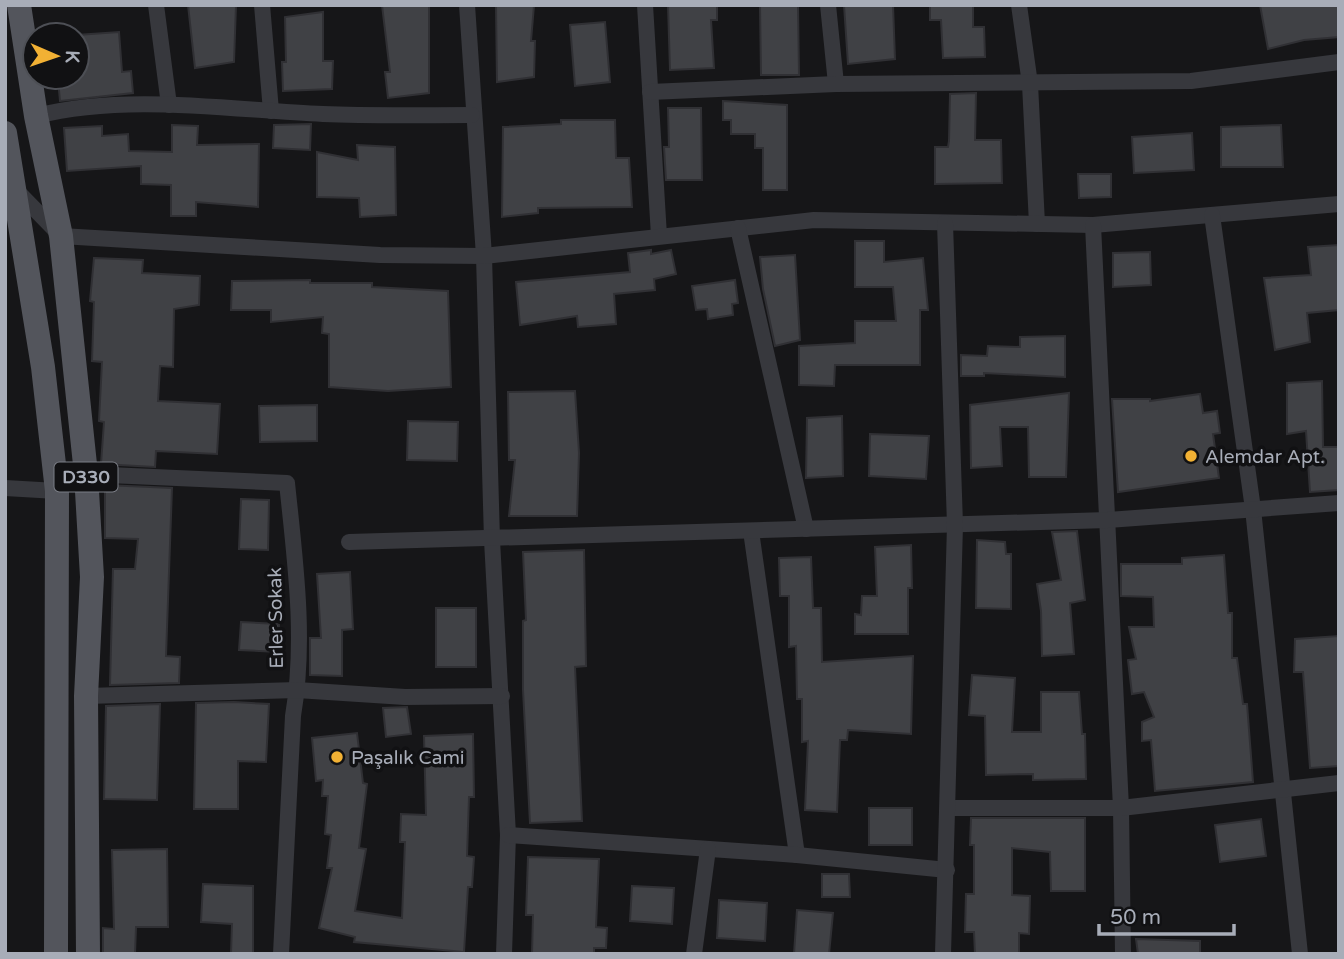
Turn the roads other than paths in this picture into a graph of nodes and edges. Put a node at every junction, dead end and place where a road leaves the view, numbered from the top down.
1 (19, 5) edge
2 (156, 5) edge
3 (262, 5) edge
4 (467, 5) edge
5 (645, 5) edge
6 (828, 5) edge
7 (1019, 5) edge
8 (1339, 62) edge
9 (836, 84) junction
10 (1030, 84) junction
11 (650, 92) junction
12 (169, 105) junction
13 (271, 111) junction
14 (472, 115) junction
15 (36, 116) junction
16 (5, 133) edge
17 (9, 184) edge
18 (1339, 204) edge
19 (1212, 215) junction
20 (945, 223) junction
21 (1037, 224) junction
22 (1093, 225) junction
23 (738, 228) junction
24 (61, 236) junction
25 (659, 236) junction
26 (484, 256) junction
27 (86, 474) junction
28 (5, 488) edge
29 (57, 491) junction
30 (1339, 503) edge
31 (1253, 509) junction
32 (1108, 520) junction
33 (955, 525) junction
34 (806, 529) junction
35 (751, 531) junction
36 (492, 540) junction
37 (349, 542) dead end
38 (297, 690) junction
39 (86, 696) junction
40 (502, 696) junction
41 (1339, 783) edge
42 (1282, 789) junction
43 (948, 808) junction
44 (1121, 808) junction
45 (508, 835) junction
46 (708, 849) junction
47 (797, 855) junction
48 (947, 870) junction
49 (284, 953) edge
50 (56, 954) edge
51 (88, 954) edge
52 (504, 954) edge
53 (694, 954) edge
54 (943, 954) edge
55 (1123, 954) edge
56 (1300, 954) edge

1 - 15 main road, D330
2 - 12 street
3 - 13 street
4 - 14 street
5 - 11 street
6 - 9 street
7 - 10 street
8 - 10 street
9 - 10 street
9 - 11 street
10 - 21 street
11 - 25 street
12 - 13 street
12 - 15 street
13 - 14 street
14 - 26 street
15 - 24 main road, D330
16 - 17 main road, D330
17 - 24 street
17 - 29 main road, D330
18 - 19 street
19 - 22 street
19 - 31 street
20 - 21 street
20 - 23 street
20 - 33 street
21 - 22 street
22 - 32 street
23 - 25 street
23 - 34 street
24 - 26 street
24 - 27 main road, D330
25 - 26 street
26 - 36 street
27 - 38 street, Erler Sokak
27 - 39 main road, D330
28 - 29 street
29 - 50 main road, D330
30 - 31 street
31 - 32 street
31 - 42 street
32 - 33 street
32 - 44 street
33 - 34 street
33 - 43 street
34 - 35 street
35 - 36 street
35 - 47 street
36 - 37 street
36 - 40 street
38 - 39 street
38 - 40 street
38 - 49 street, Erler Sokak
39 - 51 main road, D330
40 - 45 street
41 - 42 street
42 - 44 street
42 - 56 street
43 - 44 street
43 - 48 street
44 - 55 street
45 - 46 street
45 - 52 street
46 - 47 street
46 - 53 street
47 - 48 street
48 - 54 street

